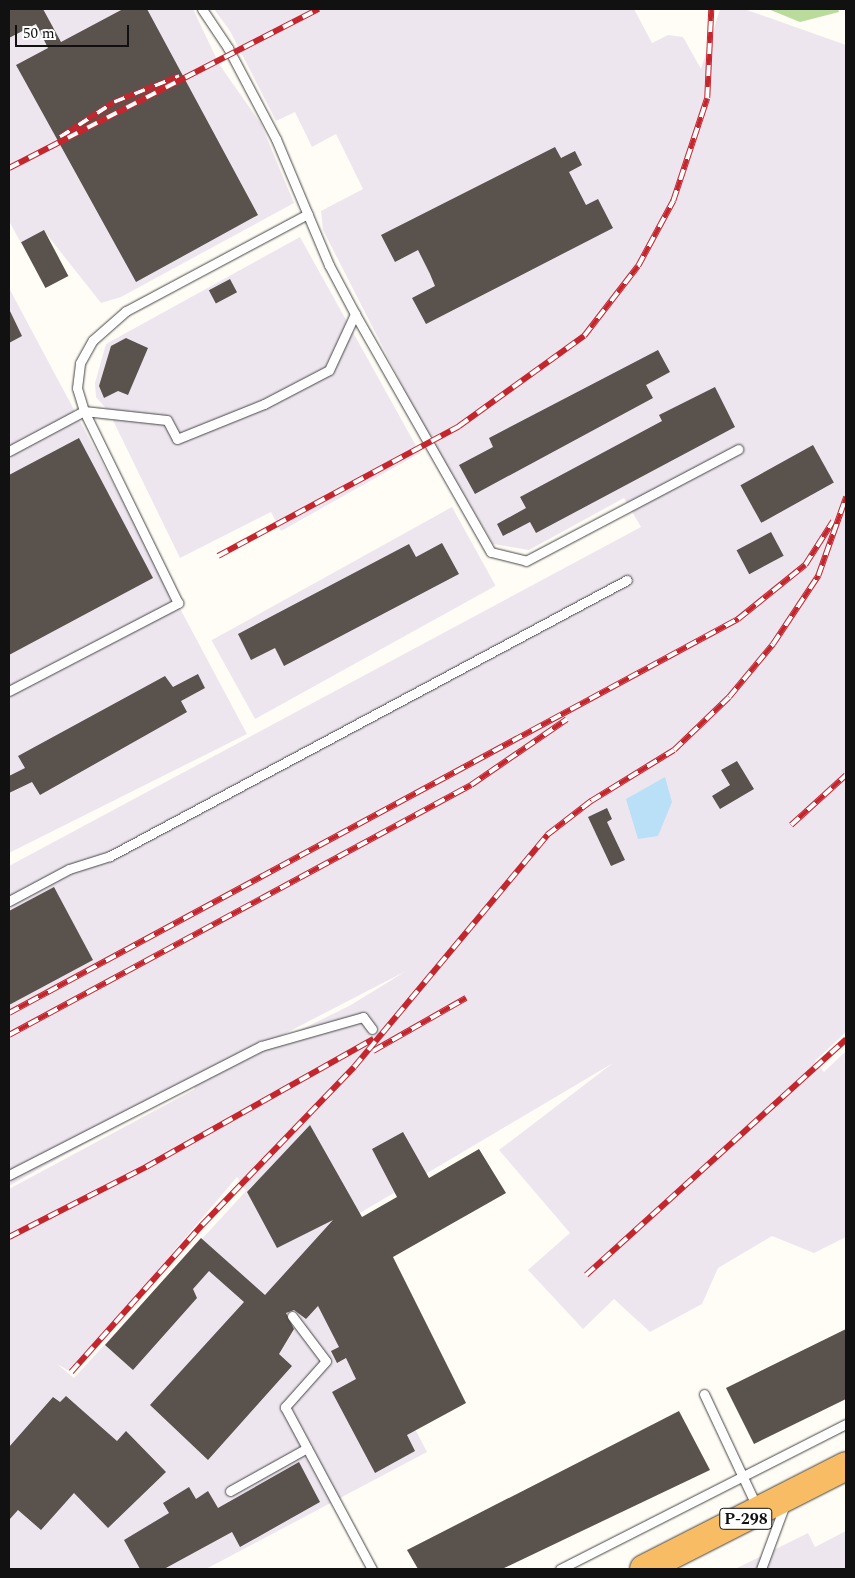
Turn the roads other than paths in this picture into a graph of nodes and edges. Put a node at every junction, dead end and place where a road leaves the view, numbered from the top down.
1 (202, 9) edge
2 (308, 214) junction
3 (356, 314) junction
4 (84, 411) junction
5 (738, 449) dead end
6 (9, 451) edge
7 (627, 580) dead end
8 (9, 691) edge
9 (9, 901) edge
10 (372, 1029) dead end
11 (9, 1175) edge
12 (292, 1316) dead end
13 (704, 1394) dead end
14 (846, 1424) edge
15 (307, 1448) junction
16 (846, 1466) edge
17 (743, 1479) junction
18 (230, 1491) dead end
19 (788, 1497) junction
20 (759, 1512) junction
21 (372, 1569) edge
22 (560, 1569) edge
23 (644, 1569) edge
24 (761, 1569) edge

1 - 2 lane
2 - 3 lane
2 - 4 lane
3 - 4 lane
3 - 5 lane
4 - 6 lane
4 - 8 lane
7 - 9 lane
10 - 11 lane
12 - 15 lane
13 - 17 lane
14 - 17 lane
15 - 18 lane
15 - 21 lane
16 - 19 highway, Р-298
17 - 20 lane
17 - 22 lane
19 - 20 highway, Р-298
19 - 24 lane
20 - 23 highway, Р-298

